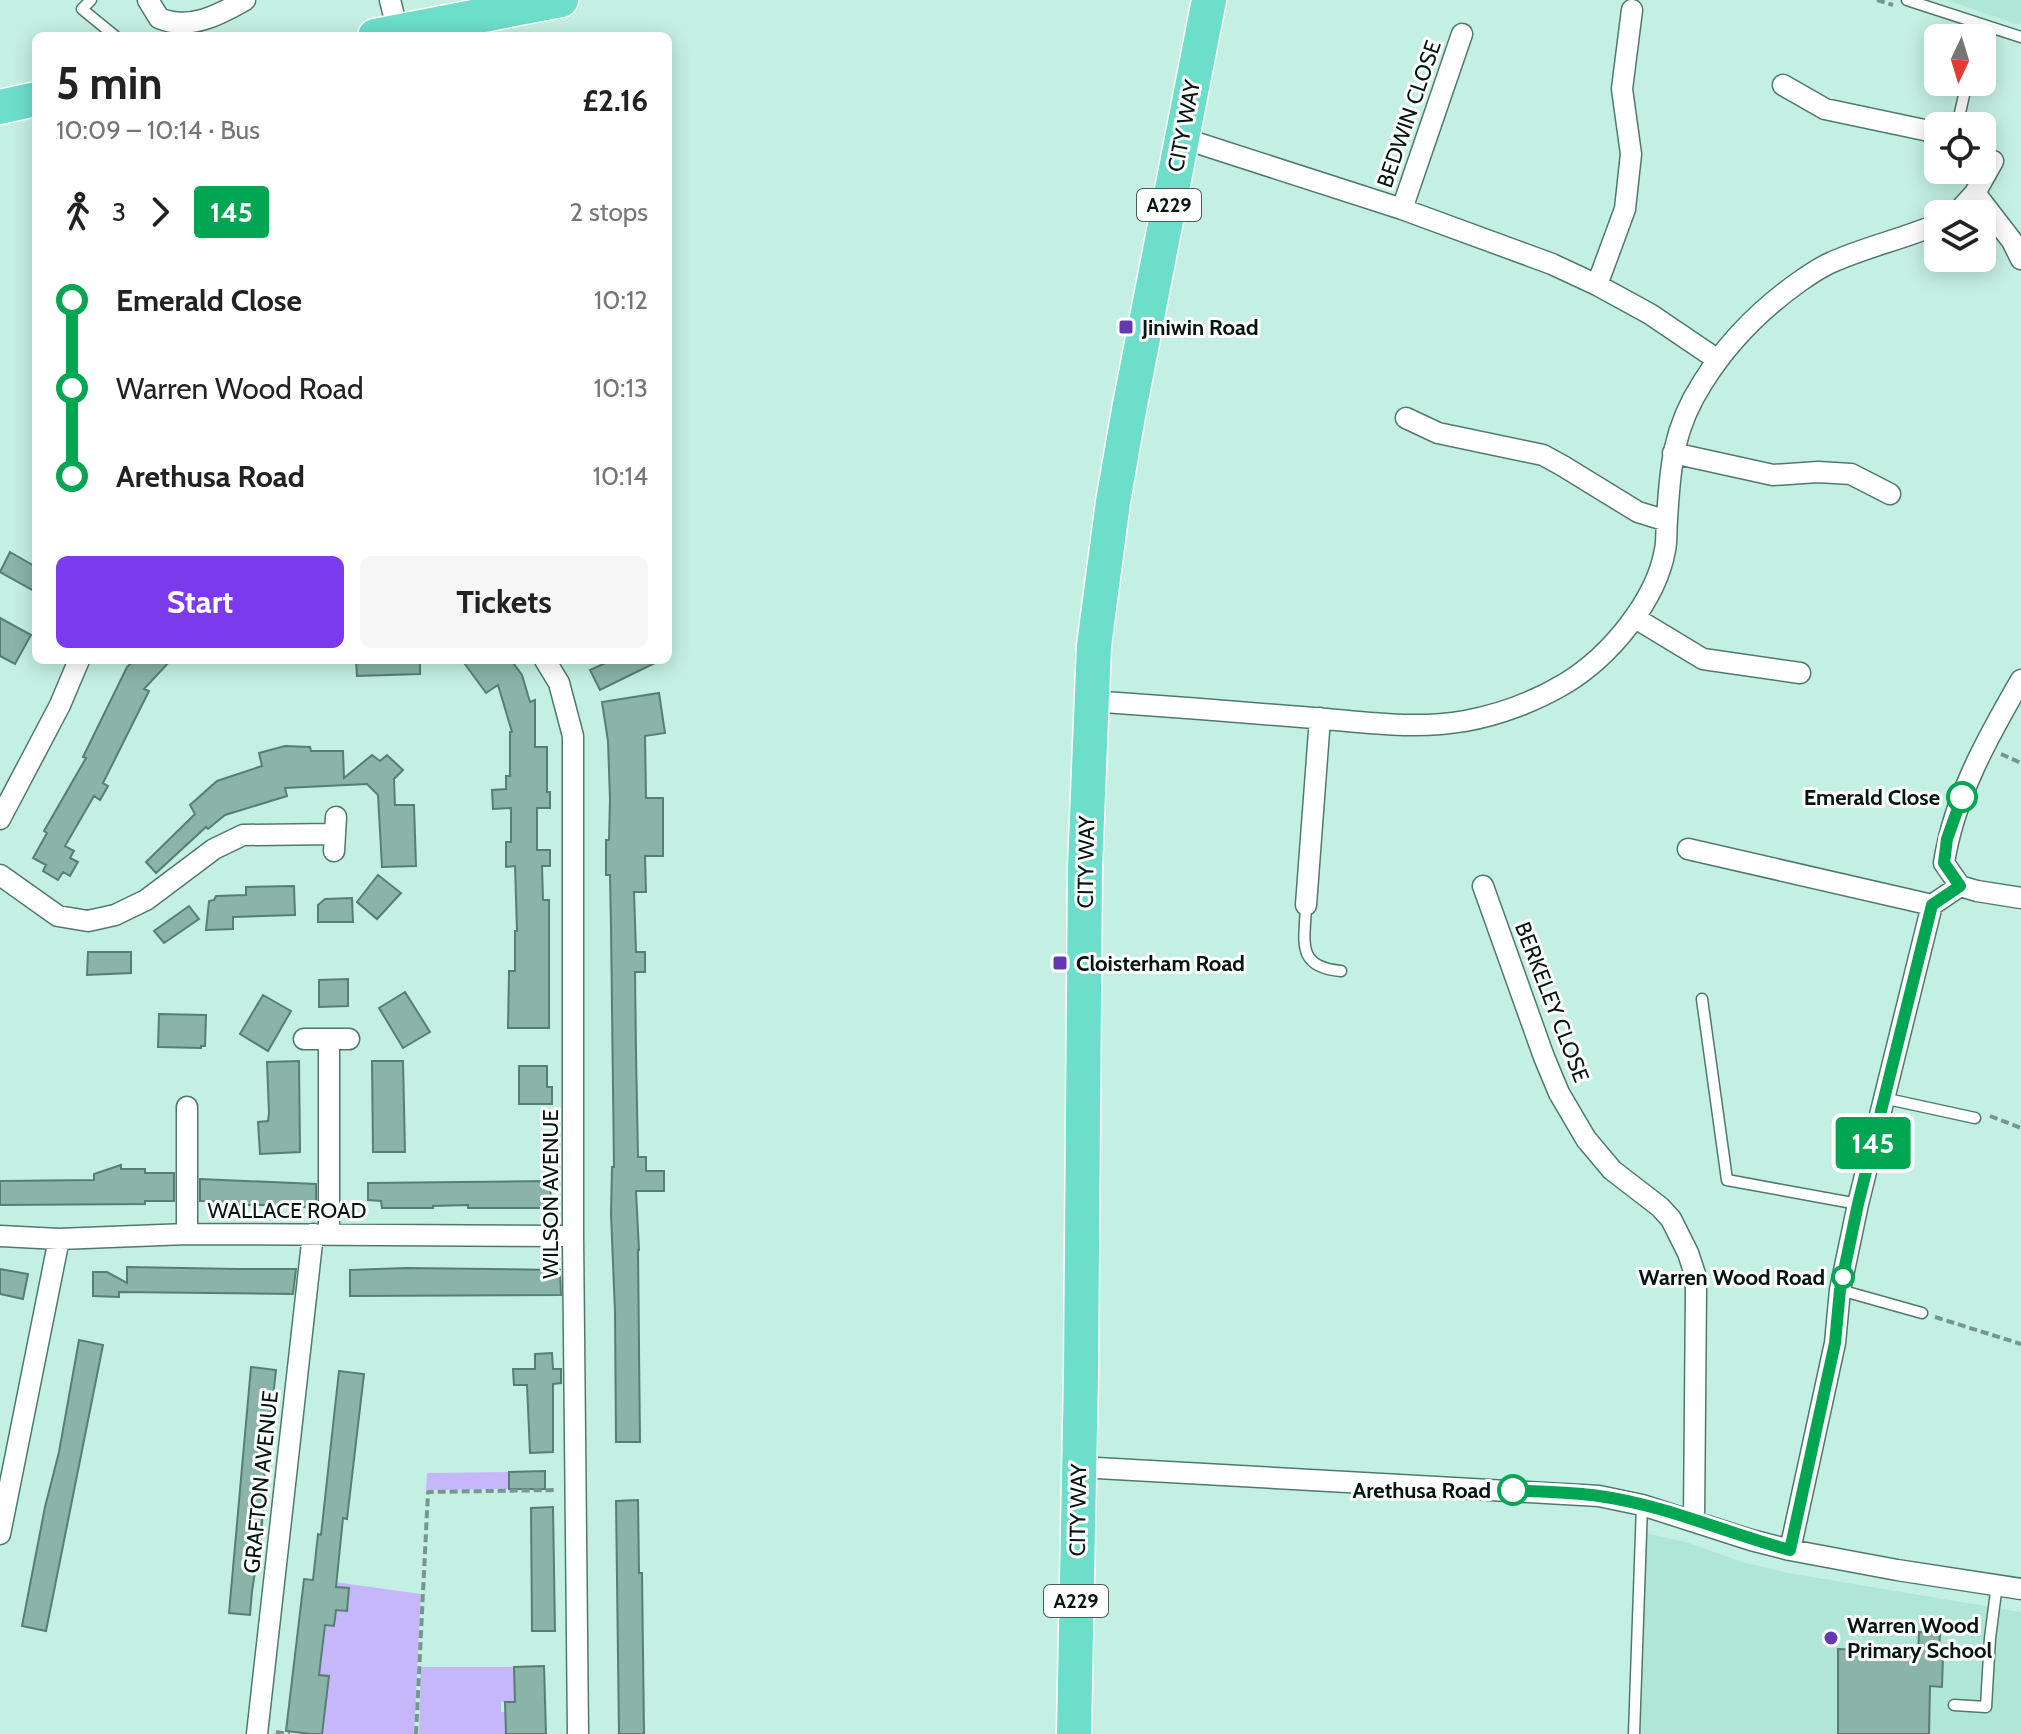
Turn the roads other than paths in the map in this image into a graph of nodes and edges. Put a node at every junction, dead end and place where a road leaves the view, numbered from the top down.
1 (91, 0) edge
2 (148, 0) edge
3 (245, 0) edge
4 (561, 0) edge
5 (1209, 0) edge
6 (1907, 0) edge
7 (1632, 10) dead end
8 (388, 23) edge
9 (110, 32) edge
10 (1462, 34) dead end
11 (2021, 37) edge
12 (1783, 85) dead end
13 (32, 100) edge
14 (0, 107) edge
15 (1924, 130) edge
16 (1182, 138) junction
17 (1986, 184) edge
18 (1402, 209) junction
19 (1924, 229) edge
20 (2021, 259) edge
21 (1597, 285) junction
22 (1718, 360) junction
23 (1406, 418) dead end
24 (1673, 453) junction
25 (1890, 494) dead end
26 (1667, 521) junction
27 (1635, 618) junction
28 (77, 664) edge
29 (547, 664) edge
30 (1800, 673) dead end
31 (2021, 680) edge
32 (1090, 701) junction
33 (1320, 718) junction
34 (0, 819) edge
35 (335, 834) dead end
36 (1688, 849) dead end
37 (0, 875) edge
38 (1483, 886) dead end
39 (1960, 886) junction
40 (2021, 898) edge
41 (1306, 905) joint
42 (1932, 905) junction
43 (1341, 971) dead end
44 (1702, 999) dead end
45 (304, 1039) dead end
46 (1883, 1098) junction
47 (187, 1107) dead end
48 (1975, 1118) road end
49 (1858, 1204) junction
50 (187, 1234) junction
51 (321, 1234) junction
52 (0, 1236) edge
53 (573, 1236) junction
54 (59, 1239) junction
55 (1840, 1290) junction
56 (1922, 1313) road end
57 (1079, 1467) junction
58 (1642, 1505) junction
59 (1694, 1520) junction
60 (0, 1534) edge
61 (1790, 1550) junction
62 (1997, 1584) junction
63 (2021, 1589) edge
64 (1954, 1705) dead end
65 (257, 1734) edge
66 (578, 1734) edge
67 (1074, 1734) edge
68 (1634, 1734) edge

1 - 9 lane
2 - 3 street
4 - 8 main road
5 - 16 main road, CITY WAY / A229
6 - 11 lane
7 - 21 street
10 - 18 street, BEDWIN CLOSE
12 - 15 street
13 - 14 main road
16 - 18 street
16 - 32 main road, CITY WAY / A229
17 - 20 street
18 - 21 street
19 - 22 street
21 - 22 street
22 - 24 street
23 - 26 street
24 - 25 street
24 - 26 street
26 - 27 street
27 - 30 street
27 - 33 street
28 - 34 street
29 - 53 street, WILSON AVENUE
31 - 39 street
32 - 33 street
32 - 57 main road, CITY WAY / A229
33 - 41 street
35 - 37 street
36 - 42 street
38 - 59 street, BERKELEY CLOSE
39 - 40 street
39 - 42 street
41 - 43 lane
42 - 46 street
44 - 49 lane
45 - 51 street, GRAFTON AVENUE
46 - 48 lane
46 - 49 street
47 - 50 street
49 - 55 street
50 - 51 street, WALLACE ROAD
50 - 54 street, WALLACE ROAD
51 - 53 street, WALLACE ROAD
51 - 65 street, GRAFTON AVENUE
52 - 54 street, WALLACE ROAD
53 - 66 street, WILSON AVENUE
54 - 60 street
55 - 56 lane
55 - 61 street
57 - 58 street
57 - 67 main road, CITY WAY / A229
58 - 59 street
58 - 68 lane
59 - 61 street
61 - 62 street
62 - 63 street
62 - 64 lane

